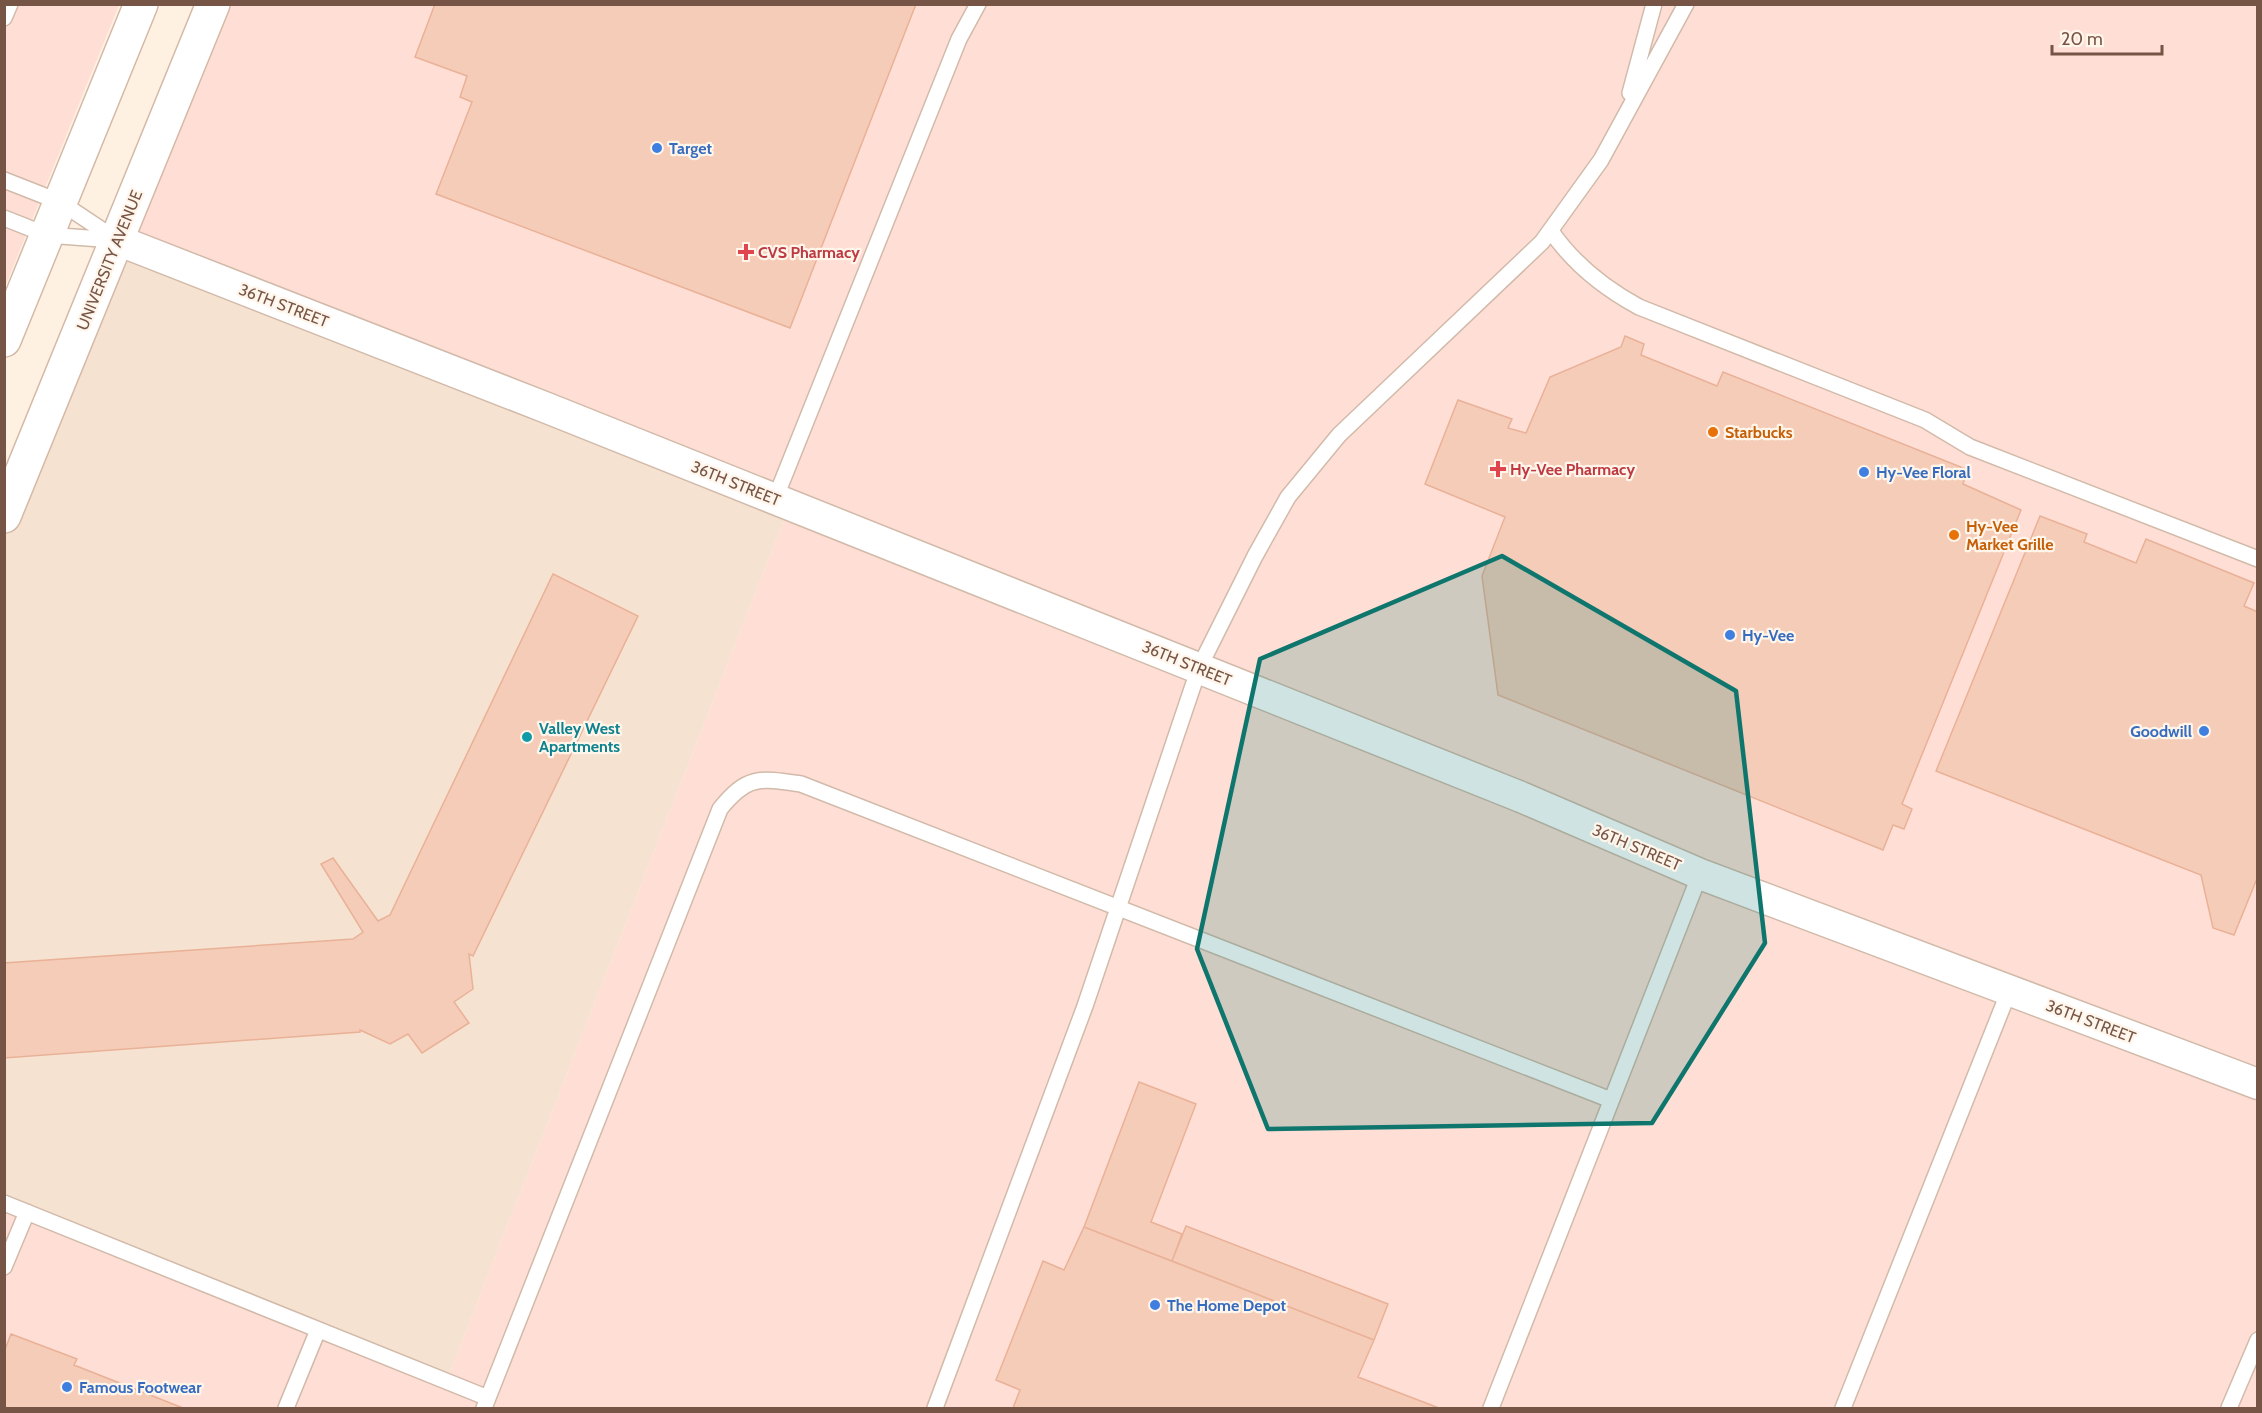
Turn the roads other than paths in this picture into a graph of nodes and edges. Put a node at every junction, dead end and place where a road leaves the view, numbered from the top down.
1 (10, 4) edge
2 (141, 4) edge
3 (213, 4) edge
4 (978, 4) edge
5 (1654, 4) edge
6 (1686, 4) edge
7 (4, 18) edge
8 (1624, 116) junction
9 (4, 180) edge
10 (60, 202) junction
11 (4, 218) edge
12 (1551, 231) junction
13 (47, 235) junction
14 (117, 240) junction
15 (4, 340) edge
16 (775, 499) junction
17 (4, 516) edge
18 (2258, 559) edge
19 (1198, 668) junction
20 (1700, 874) junction
21 (1118, 909) junction
22 (2009, 990) junction
23 (2258, 1084) edge
24 (1611, 1100) junction
25 (4, 1203) edge
26 (27, 1212) junction
27 (4, 1267) edge
28 (318, 1330) junction
29 (2258, 1340) edge
30 (486, 1403) edge
31 (286, 1408) edge
32 (935, 1408) edge
33 (1491, 1408) edge
34 (1843, 1408) edge
35 (2229, 1408) edge

1 - 7 lane
2 - 10 main road
3 - 14 main road, UNIVERSITY AVENUE
4 - 16 lane
5 - 8 lane
6 - 8 lane
8 - 12 lane
9 - 10 lane
10 - 13 main road
10 - 14 lane
11 - 13 lane
12 - 18 lane
12 - 19 lane
13 - 14 lane
13 - 15 main road
14 - 16 street, 36TH STREET
14 - 17 main road, UNIVERSITY AVENUE
16 - 19 street, 36TH STREET
19 - 20 street, 36TH STREET
19 - 21 lane
20 - 22 street, 36TH STREET
20 - 24 lane
21 - 24 lane
21 - 30 lane
21 - 32 lane
22 - 23 street, 36TH STREET
22 - 34 lane
24 - 33 lane
25 - 26 lane
26 - 27 lane
26 - 28 lane
28 - 30 lane
28 - 31 lane
29 - 35 lane

